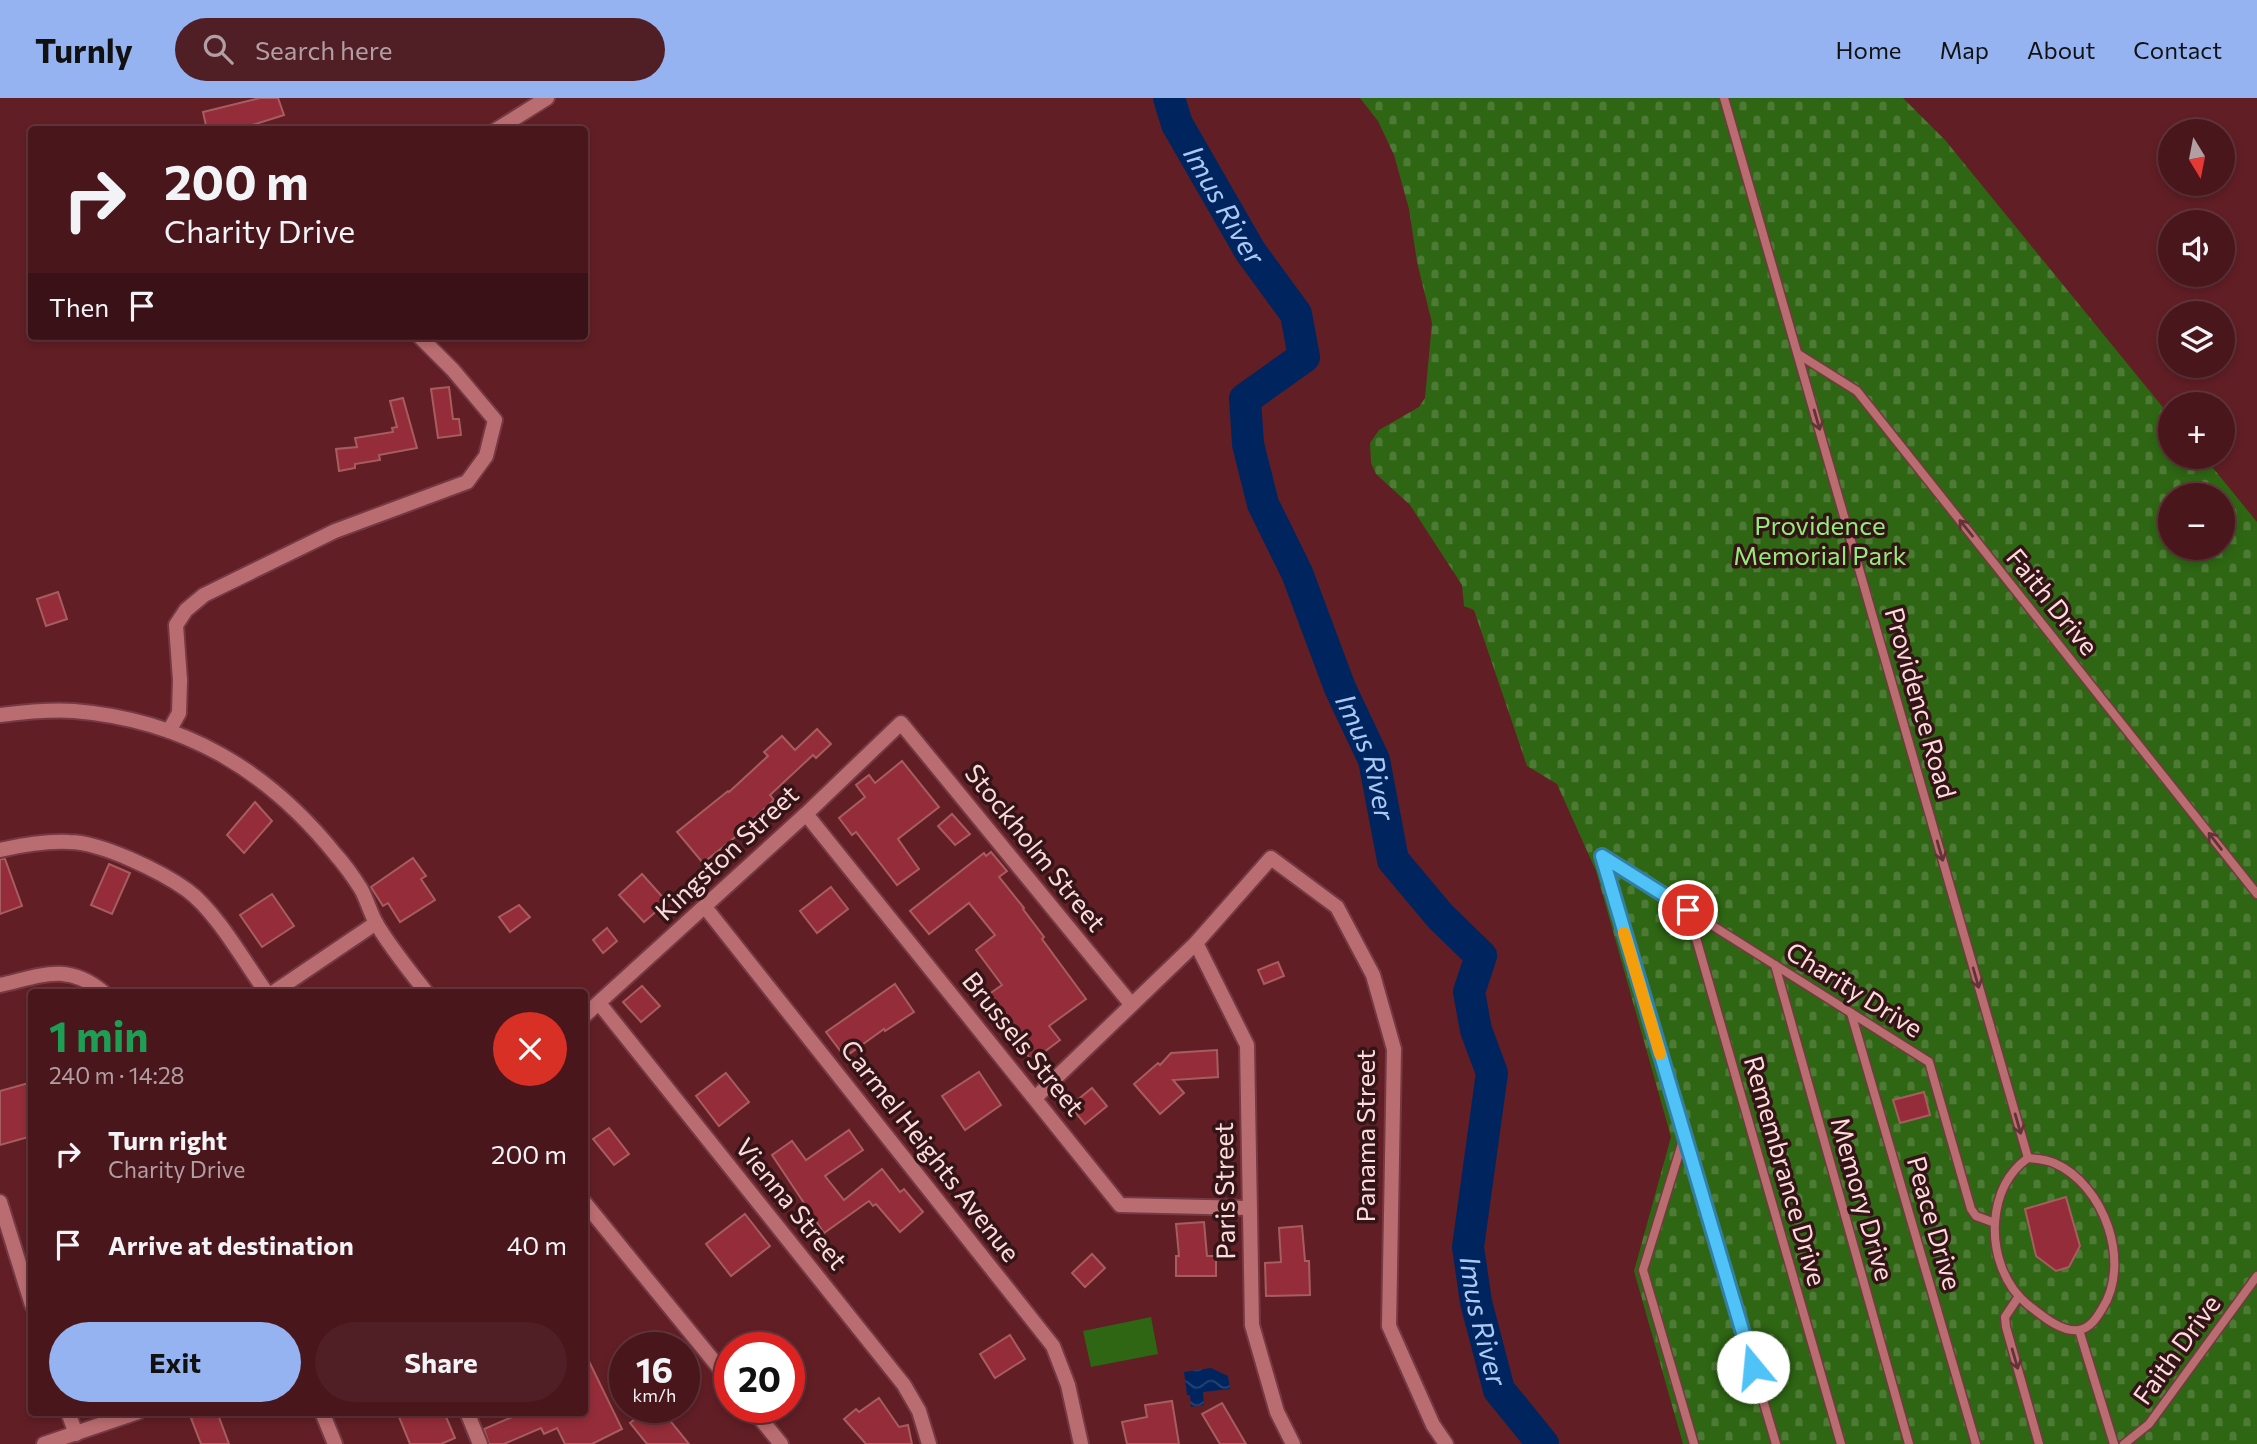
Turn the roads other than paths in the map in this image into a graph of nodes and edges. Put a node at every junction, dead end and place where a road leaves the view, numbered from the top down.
1 (547, 98) edge
2 (1724, 98) edge
3 (528, 103) edge
4 (501, 126) edge
5 (423, 340) edge
6 (1798, 354) junction
7 (0, 715) edge
8 (901, 723) joint
9 (169, 731) junction
10 (806, 814) junction
11 (0, 849) edge
12 (2257, 894) edge
13 (705, 907) junction
14 (1688, 910) junction
15 (376, 923) junction
16 (1196, 943) junction
17 (1775, 965) junction
18 (0, 985) edge
19 (99, 989) edge
20 (264, 989) edge
21 (279, 989) edge
22 (424, 989) edge
23 (599, 1003) junction
24 (1131, 1004) junction
25 (588, 1013) edge
26 (1851, 1013) junction
27 (1035, 1098) junction
28 (1684, 1137) junction
29 (2028, 1158) junction
30 (0, 1202) edge
31 (1248, 1208) junction
32 (588, 1210) edge
33 (1995, 1223) junction
34 (2257, 1276) edge
35 (28, 1292) edge
36 (2018, 1296) junction
37 (2079, 1330) junction
38 (714, 1362) edge
39 (69, 1416) edge
40 (127, 1416) edge
41 (324, 1416) edge
42 (469, 1416) edge
43 (764, 1423) edge
44 (76, 1434) junction
45 (44, 1444) edge
46 (335, 1444) edge
47 (480, 1444) edge
48 (781, 1444) edge
49 (929, 1444) edge
50 (1081, 1444) edge
51 (1293, 1444) edge
52 (1446, 1444) edge
53 (1694, 1444) edge
54 (1776, 1444) edge
55 (1841, 1444) edge
56 (1909, 1444) edge
57 (1976, 1444) edge
58 (2039, 1444) edge
59 (2114, 1444) edge
60 (2124, 1444) edge

1 - 3 street
2 - 6 lane, Providence Road
3 - 4 street
5 - 9 street
12 -> 6 lane, Faith Drive
6 -> 29 lane, Providence Road
7 - 9 street
8 - 10 street, Kingston Street
8 - 24 street, Stockholm Street
9 - 15 street
10 - 13 street, Kingston Street
10 - 27 street, Brussels Street
11 - 20 street
13 - 23 street, Kingston Street
13 - 50 street, Carmel Heights Avenue
14 - 17 lane, Charity Drive
14 - 28 lane, Charity Drive
14 - 55 lane, Remembrance Drive
15 - 21 street
15 - 22 street
16 - 24 street
16 - 31 street, Paris Street
16 - 52 street, Panama Street
17 - 26 lane, Charity Drive
17 - 56 lane, Memory Drive
18 - 19 street
23 - 25 street, Kingston Street
23 - 49 street, Vienna Street
24 - 27 street
26 - 33 lane, Charity Drive
26 - 57 lane, Peace Drive
27 - 31 street, Brussels Street
28 - 53 lane
28 - 54 lane
29 - 33 lane
29 - 37 lane
30 - 35 street
31 - 51 street, Paris Street
32 - 38 street
33 - 36 lane
34 - 60 lane, Faith Drive
36 - 37 lane
36 -> 58 lane
37 - 59 lane
39 - 44 street
40 - 44 street
41 - 46 street
42 - 47 street
43 - 48 street
44 - 45 street

